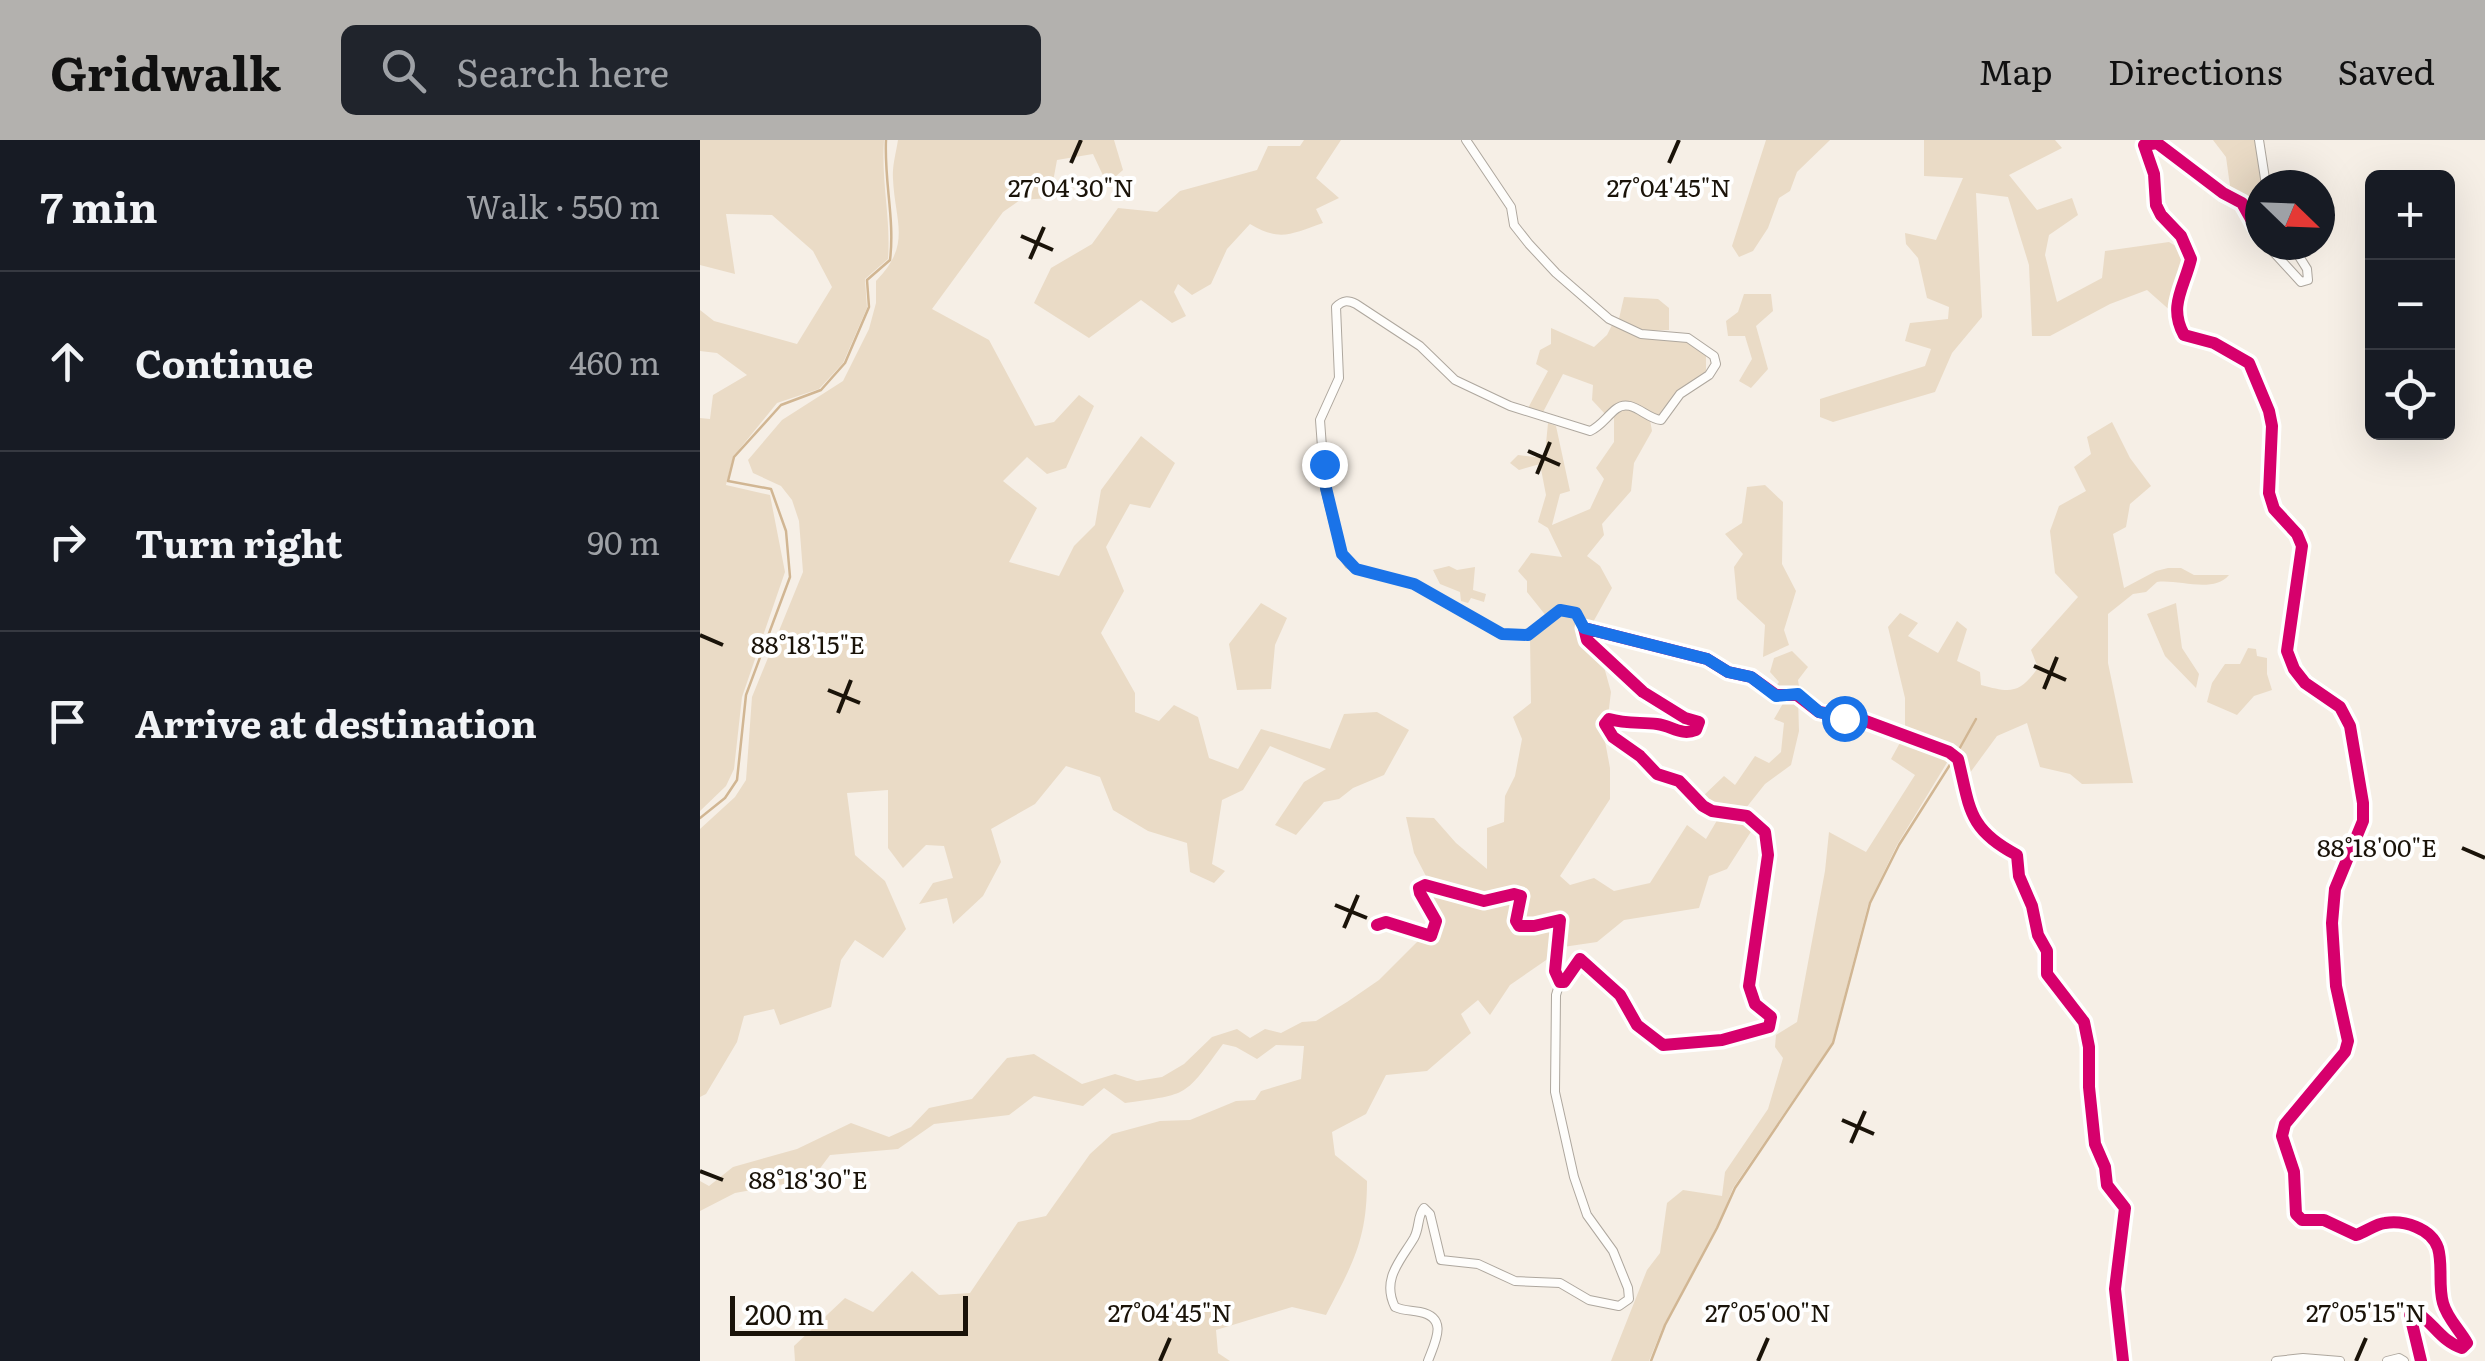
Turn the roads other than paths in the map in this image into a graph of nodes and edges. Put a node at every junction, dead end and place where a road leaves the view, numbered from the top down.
1 (1466, 140) edge
2 (2259, 140) edge
3 (2264, 170) edge
4 (2245, 208) edge
5 (2281, 260) edge
6 (2302, 260) edge
7 (1584, 628) junction
8 (1377, 925) dead end
9 (1560, 982) junction
10 (1428, 1361) edge
11 (2123, 1361) edge
12 (2276, 1361) edge
13 (2340, 1361) edge
14 (2387, 1361) edge
15 (2404, 1361) edge
16 (2421, 1361) edge

1 - 7 street
2 - 3 street
4 - 16 street
5 - 6 street
7 - 9 street
7 - 11 street
8 - 9 street
9 - 10 street
12 - 13 street
14 - 15 street

